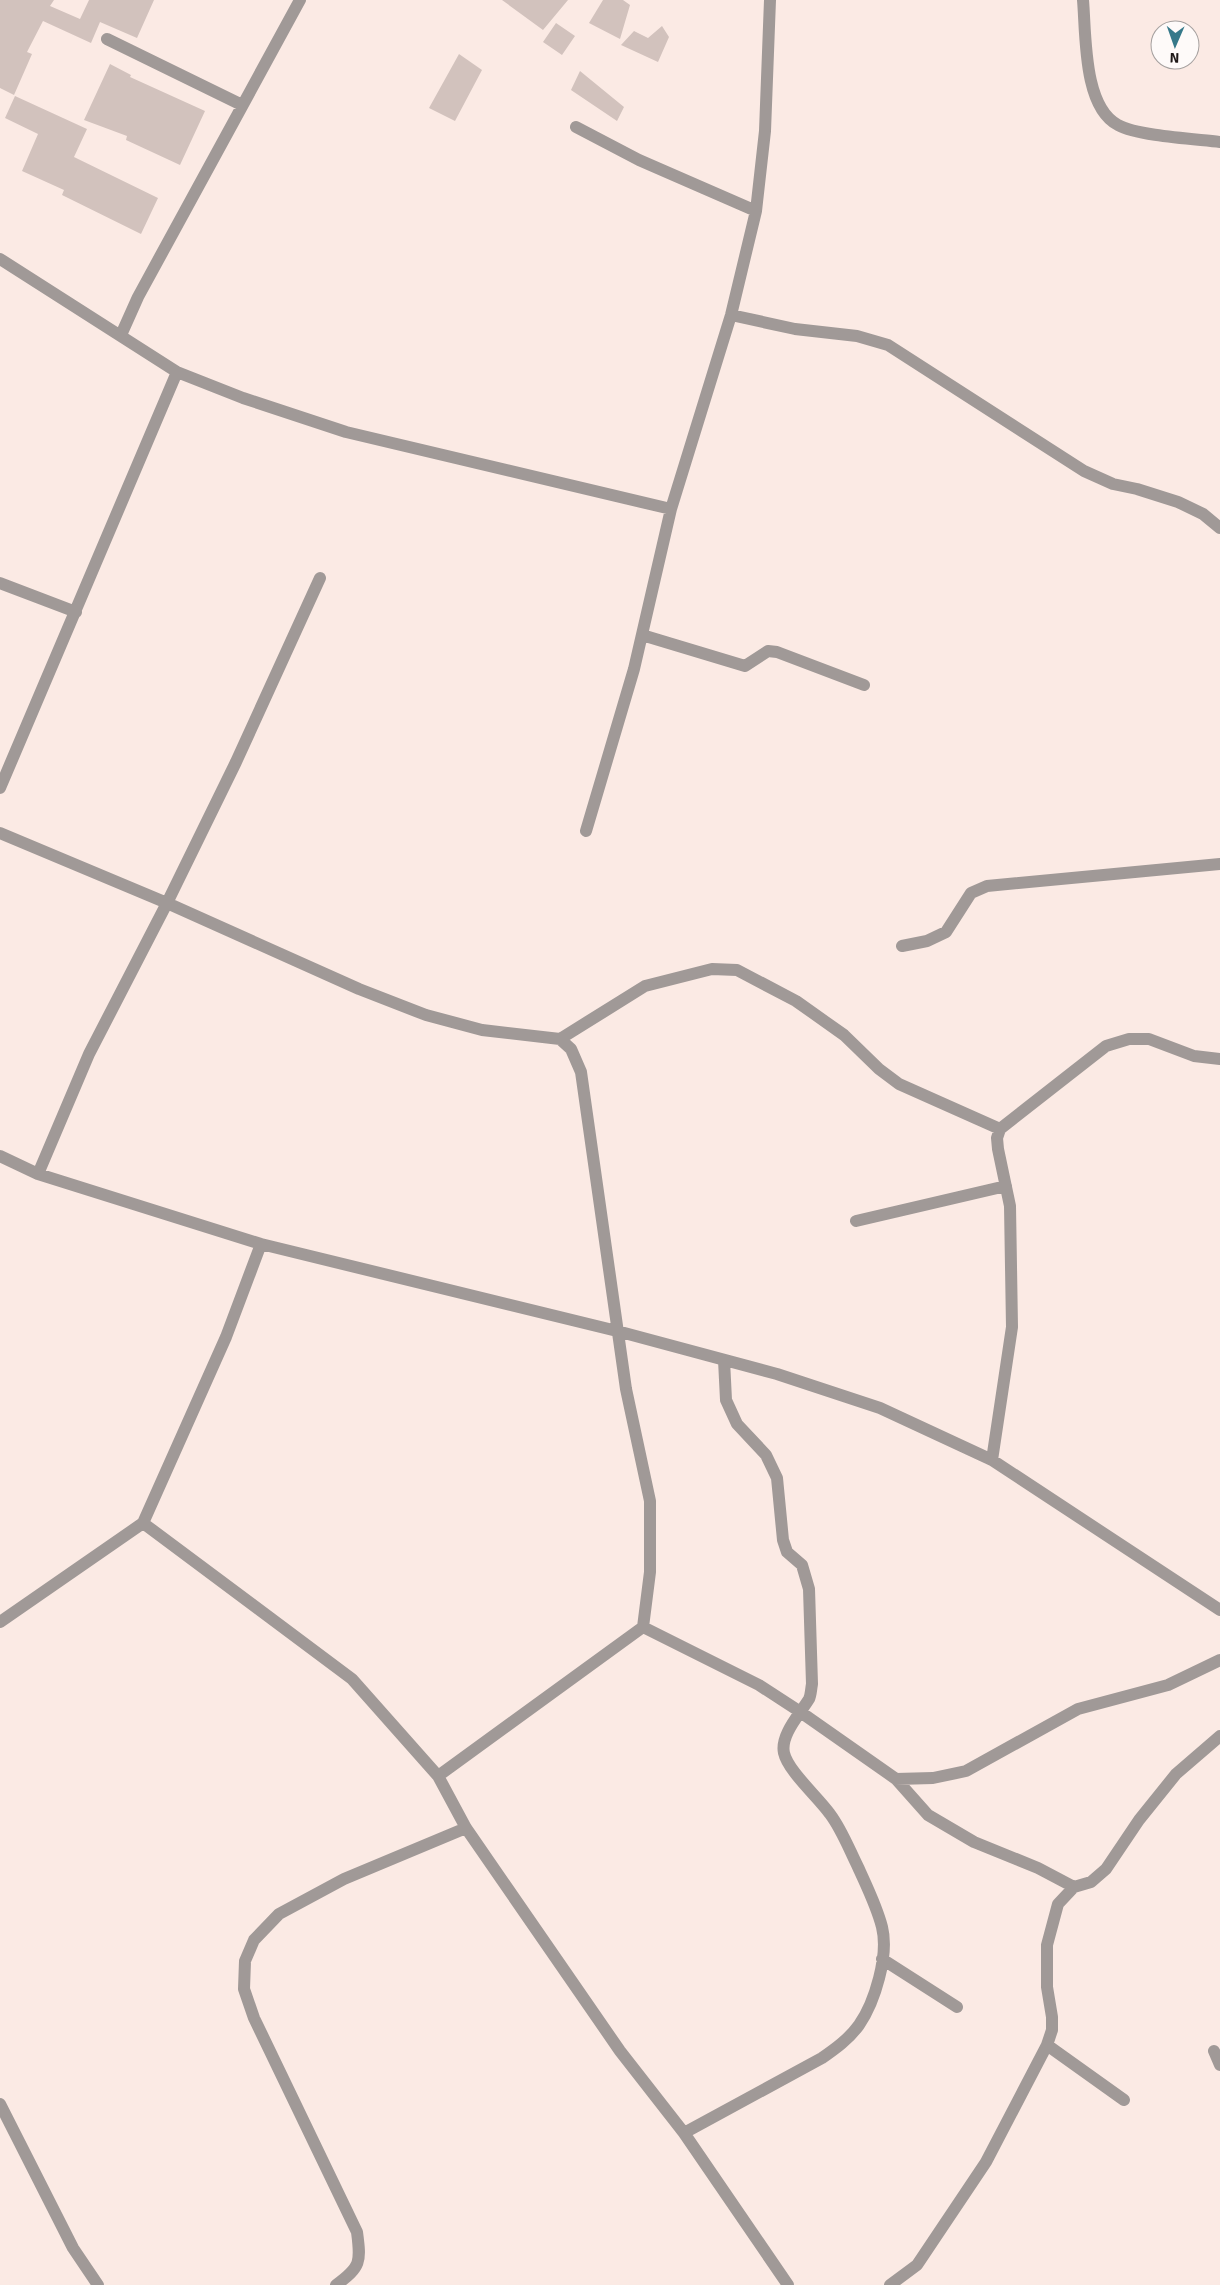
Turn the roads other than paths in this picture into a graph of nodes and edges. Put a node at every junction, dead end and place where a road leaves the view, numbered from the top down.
1 (300, 0) edge
2 (770, 0) edge
3 (1083, 0) edge
4 (107, 39) dead end
5 (242, 105) junction
6 (576, 128) dead end
7 (1220, 142) edge
8 (756, 211) junction
9 (0, 259) edge
10 (731, 315) junction
11 (121, 335) junction
12 (177, 372) junction
13 (671, 509) junction
14 (1220, 528) edge
15 (320, 578) dead end
16 (0, 583) edge
17 (76, 612) junction
18 (642, 635) junction
19 (864, 685) dead end
20 (0, 788) edge
21 (586, 831) dead end
22 (0, 833) edge
23 (1220, 864) edge
24 (167, 902) junction
25 (902, 946) dead end
26 (560, 1039) junction
27 (1220, 1059) edge
28 (1000, 1129) junction
29 (0, 1156) edge
30 (38, 1174) junction
31 (1006, 1186) junction
32 (856, 1221) dead end
33 (261, 1244) junction
34 (617, 1331) junction
35 (724, 1360) junction
36 (992, 1460) junction
37 (143, 1523) junction
38 (1220, 1610) edge
39 (0, 1622) edge
40 (643, 1627) junction
41 (1220, 1660) edge
42 (799, 1711) junction
43 (1220, 1736) edge
44 (438, 1776) junction
45 (896, 1779) junction
46 (466, 1828) junction
47 (1074, 1887) junction
48 (882, 1959) junction
49 (957, 2007) dead end
50 (1047, 2045) junction
51 (1214, 2050) dead end
52 (1220, 2065) edge
53 (1124, 2100) dead end
54 (0, 2104) edge
55 (684, 2132) junction
56 (98, 2285) edge
57 (336, 2285) edge
58 (788, 2285) edge
59 (890, 2285) edge

1 - 5 street
2 - 8 street
3 - 7 street
4 - 5 street
5 - 11 street
6 - 8 street
8 - 10 street
9 - 11 street
10 - 13 street
10 - 14 street
11 - 12 street
12 - 13 street
12 - 17 street
13 - 18 street
15 - 24 street
16 - 17 street
17 - 20 street
18 - 19 street
18 - 21 street
22 - 24 street
23 - 25 street
24 - 26 street
24 - 30 street
26 - 28 street
26 - 34 street
27 - 28 street
28 - 31 street
29 - 30 street
30 - 33 street
31 - 32 street
31 - 36 street
33 - 34 street
33 - 37 street
34 - 35 street
34 - 40 street
35 - 36 street
35 - 42 street
36 - 38 street
37 - 39 street
37 - 44 street
40 - 42 street
40 - 44 street
41 - 45 street
42 - 45 street
42 - 48 street
43 - 47 street
44 - 46 street
45 - 47 street
46 - 55 street
46 - 57 street
47 - 50 street
48 - 49 street
48 - 55 street
50 - 53 street
50 - 59 street
51 - 52 street
54 - 56 street
55 - 58 street

